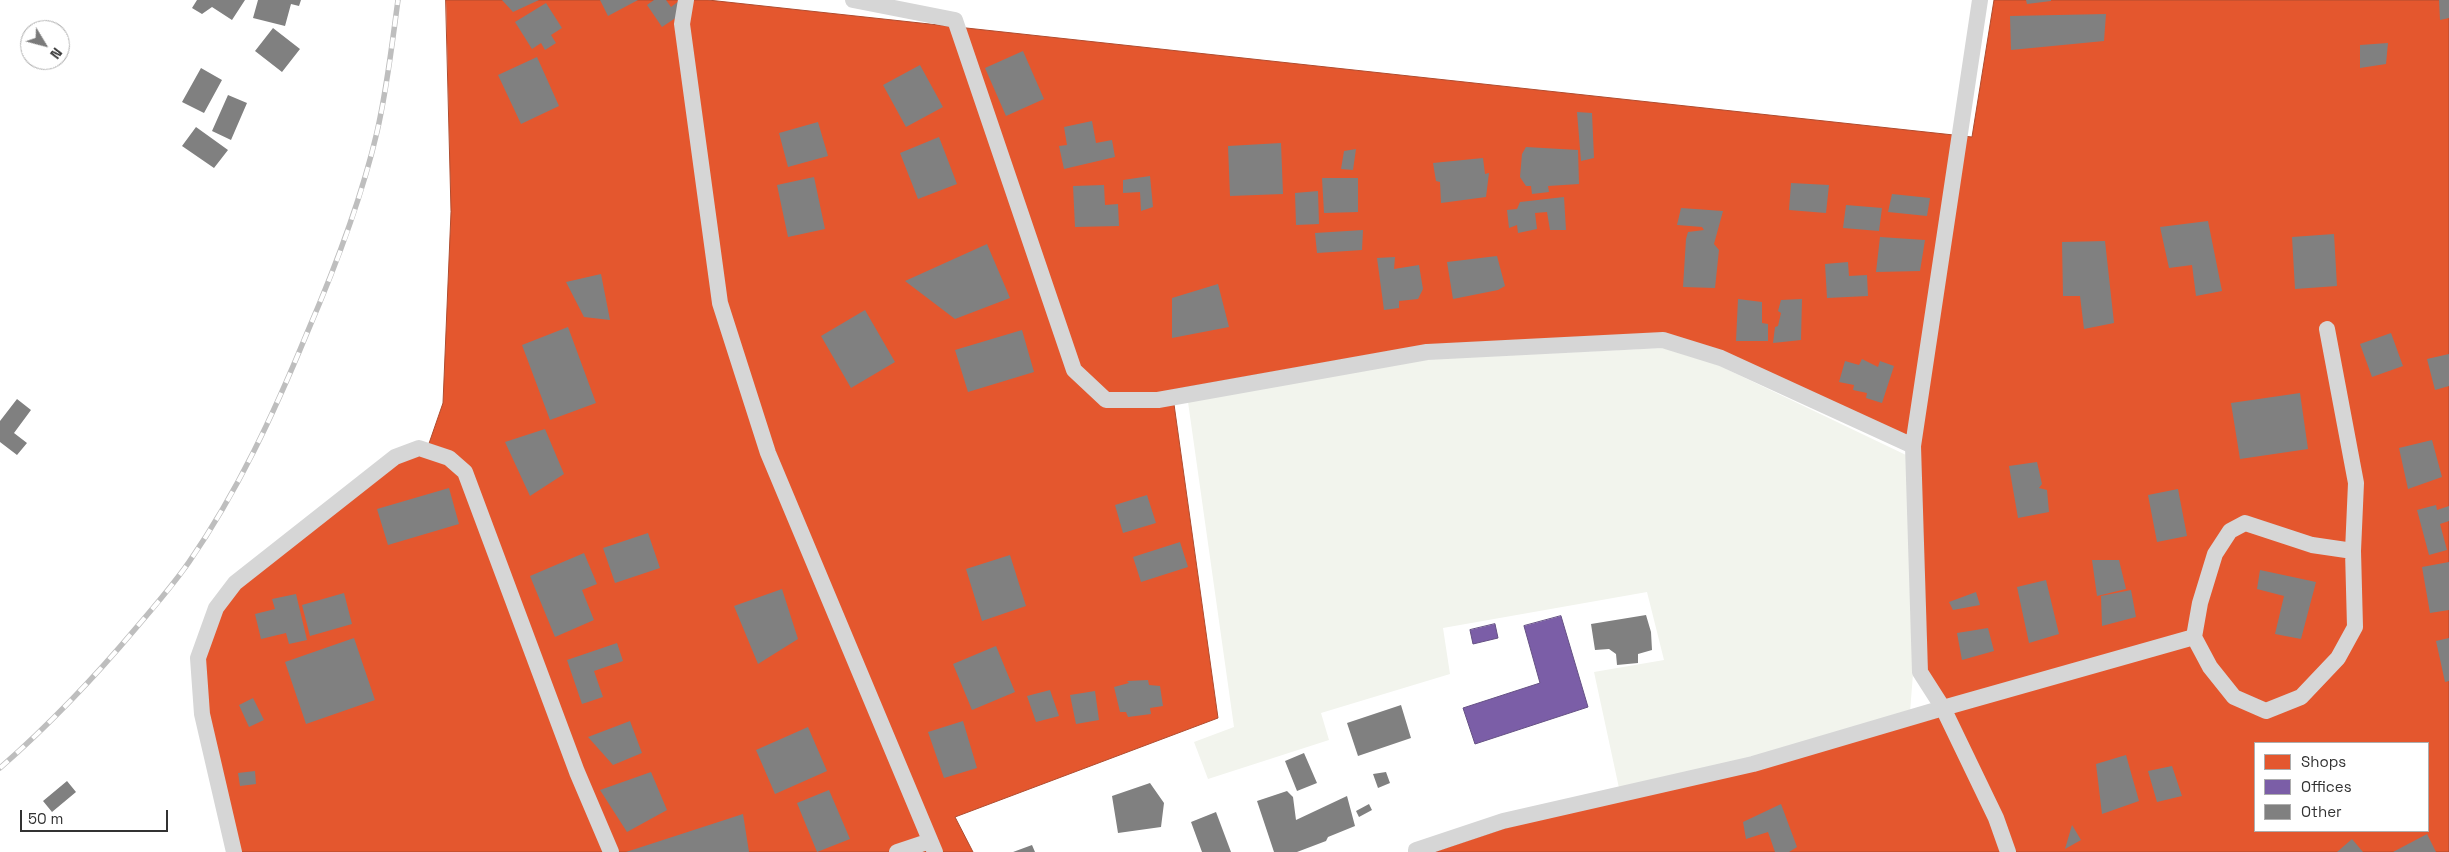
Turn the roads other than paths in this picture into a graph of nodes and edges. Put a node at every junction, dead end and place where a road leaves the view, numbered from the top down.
1 (686, 0) edge
2 (853, 0) edge
3 (1980, 0) edge
4 (2327, 329) dead end
5 (1913, 446) junction
6 (2353, 551) junction
7 (2194, 637) junction
8 (1942, 708) junction
9 (932, 847) edge
10 (234, 852) edge
11 (611, 852) edge
12 (897, 852) edge
13 (1416, 852) edge
14 (2008, 852) edge

1 - 9 street
2 - 5 street
3 - 5 street
4 - 6 street
5 - 8 street
6 - 7 street
6 - 7 street
7 - 8 street
8 - 13 street
8 - 14 street
9 - 12 street
10 - 11 street

